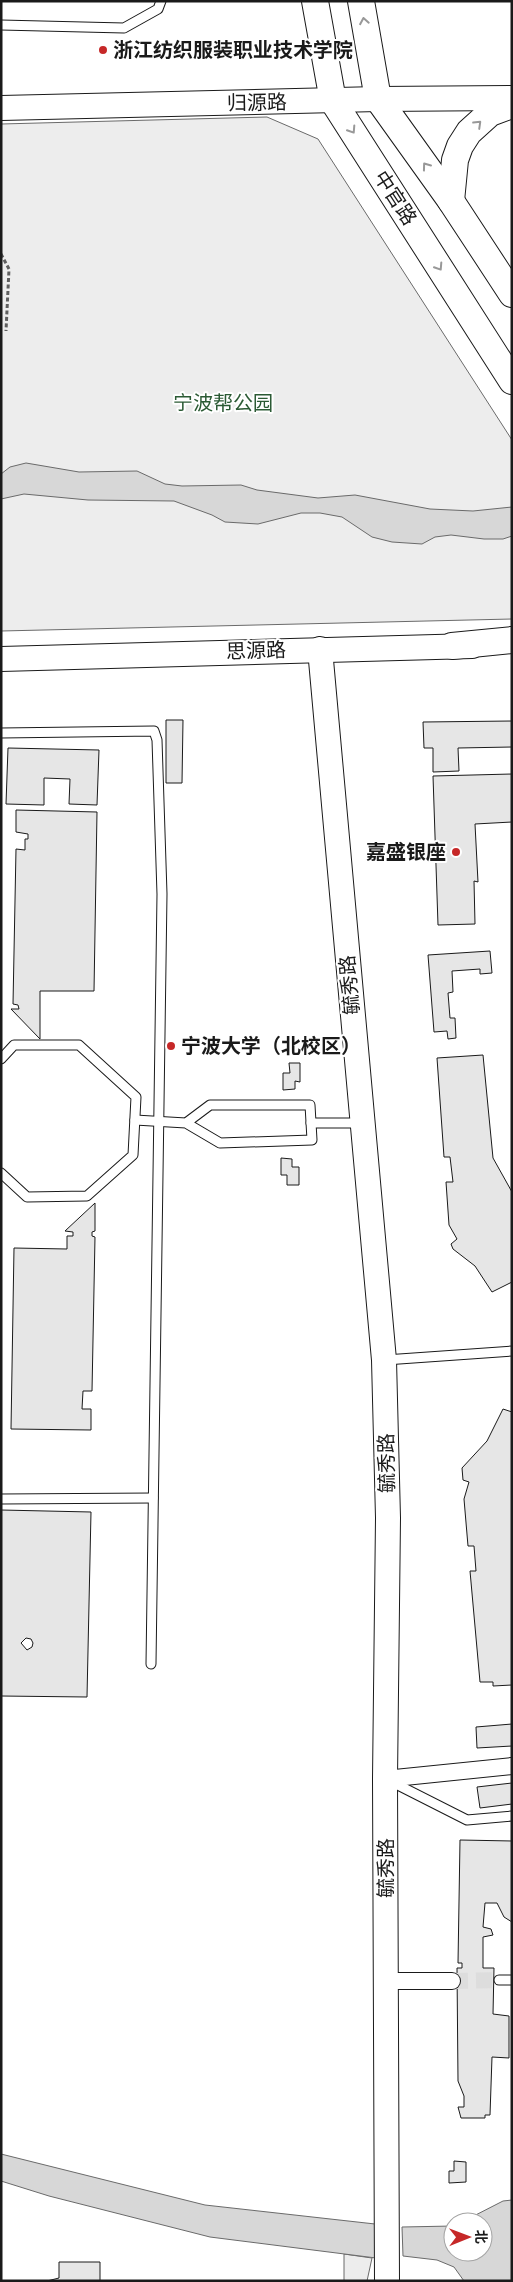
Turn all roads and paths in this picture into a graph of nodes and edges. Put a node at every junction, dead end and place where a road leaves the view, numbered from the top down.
1 (161, 1) edge
2 (315, 1) edge
3 (361, 1) edge
4 (1, 25) edge
5 (512, 98) edge
6 (378, 99) junction
7 (333, 101) junction
8 (512, 105) edge
9 (1, 108) edge
10 (451, 201) junction
11 (1, 254) edge
12 (512, 294) edge
13 (6, 331) dead end
14 (512, 381) edge
15 (512, 640) edge
16 (452, 646) junction
17 (512, 646) edge
18 (320, 649) junction
19 (1, 659) edge
20 (1, 733) edge
21 (1, 1059) edge
22 (135, 1120) junction
23 (158, 1122) junction
24 (186, 1123) junction
25 (311, 1123) junction
26 (362, 1123) junction
27 (1, 1173) edge
28 (512, 1351) edge
29 (384, 1360) junction
30 (153, 1498) junction
31 (1, 1499) edge
32 (151, 1664) dead end
33 (512, 1766) edge
34 (385, 1779) junction
35 (512, 1816) edge
36 (499, 1980) tunnel mouth
37 (512, 1980) edge
38 (386, 1981) junction
39 (452, 1981) tunnel mouth
40 (387, 2281) edge

1 - 4 lane
2 - 7 main road, 中官路
6 -> 3 main road
5 - 6 street, 归源路
6 - 7 street, 归源路
10 -> 6 main road
7 - 9 street, 归源路
7 -> 14 main road, 中官路
10 -> 8 main road
10 - 12 main road
11 - 13 path
15 - 16 main road
16 - 17 street, 思源路
16 - 18 street, 思源路
18 - 19 street, 思源路
18 - 26 street, 毓秀路
20 - 23 lane
21 - 22 lane
22 - 23 lane
22 - 27 lane
23 - 24 lane
23 - 30 lane
24 - 25 lane
24 - 25 lane
25 - 26 lane
26 - 29 street, 毓秀路
28 - 29 lane
29 - 34 street, 毓秀路
30 - 31 lane
30 - 32 lane
33 - 34 street
34 - 35 lane
34 - 38 street, 毓秀路
36 - 37 lane
38 - 39 street
38 - 40 street, 毓秀路

